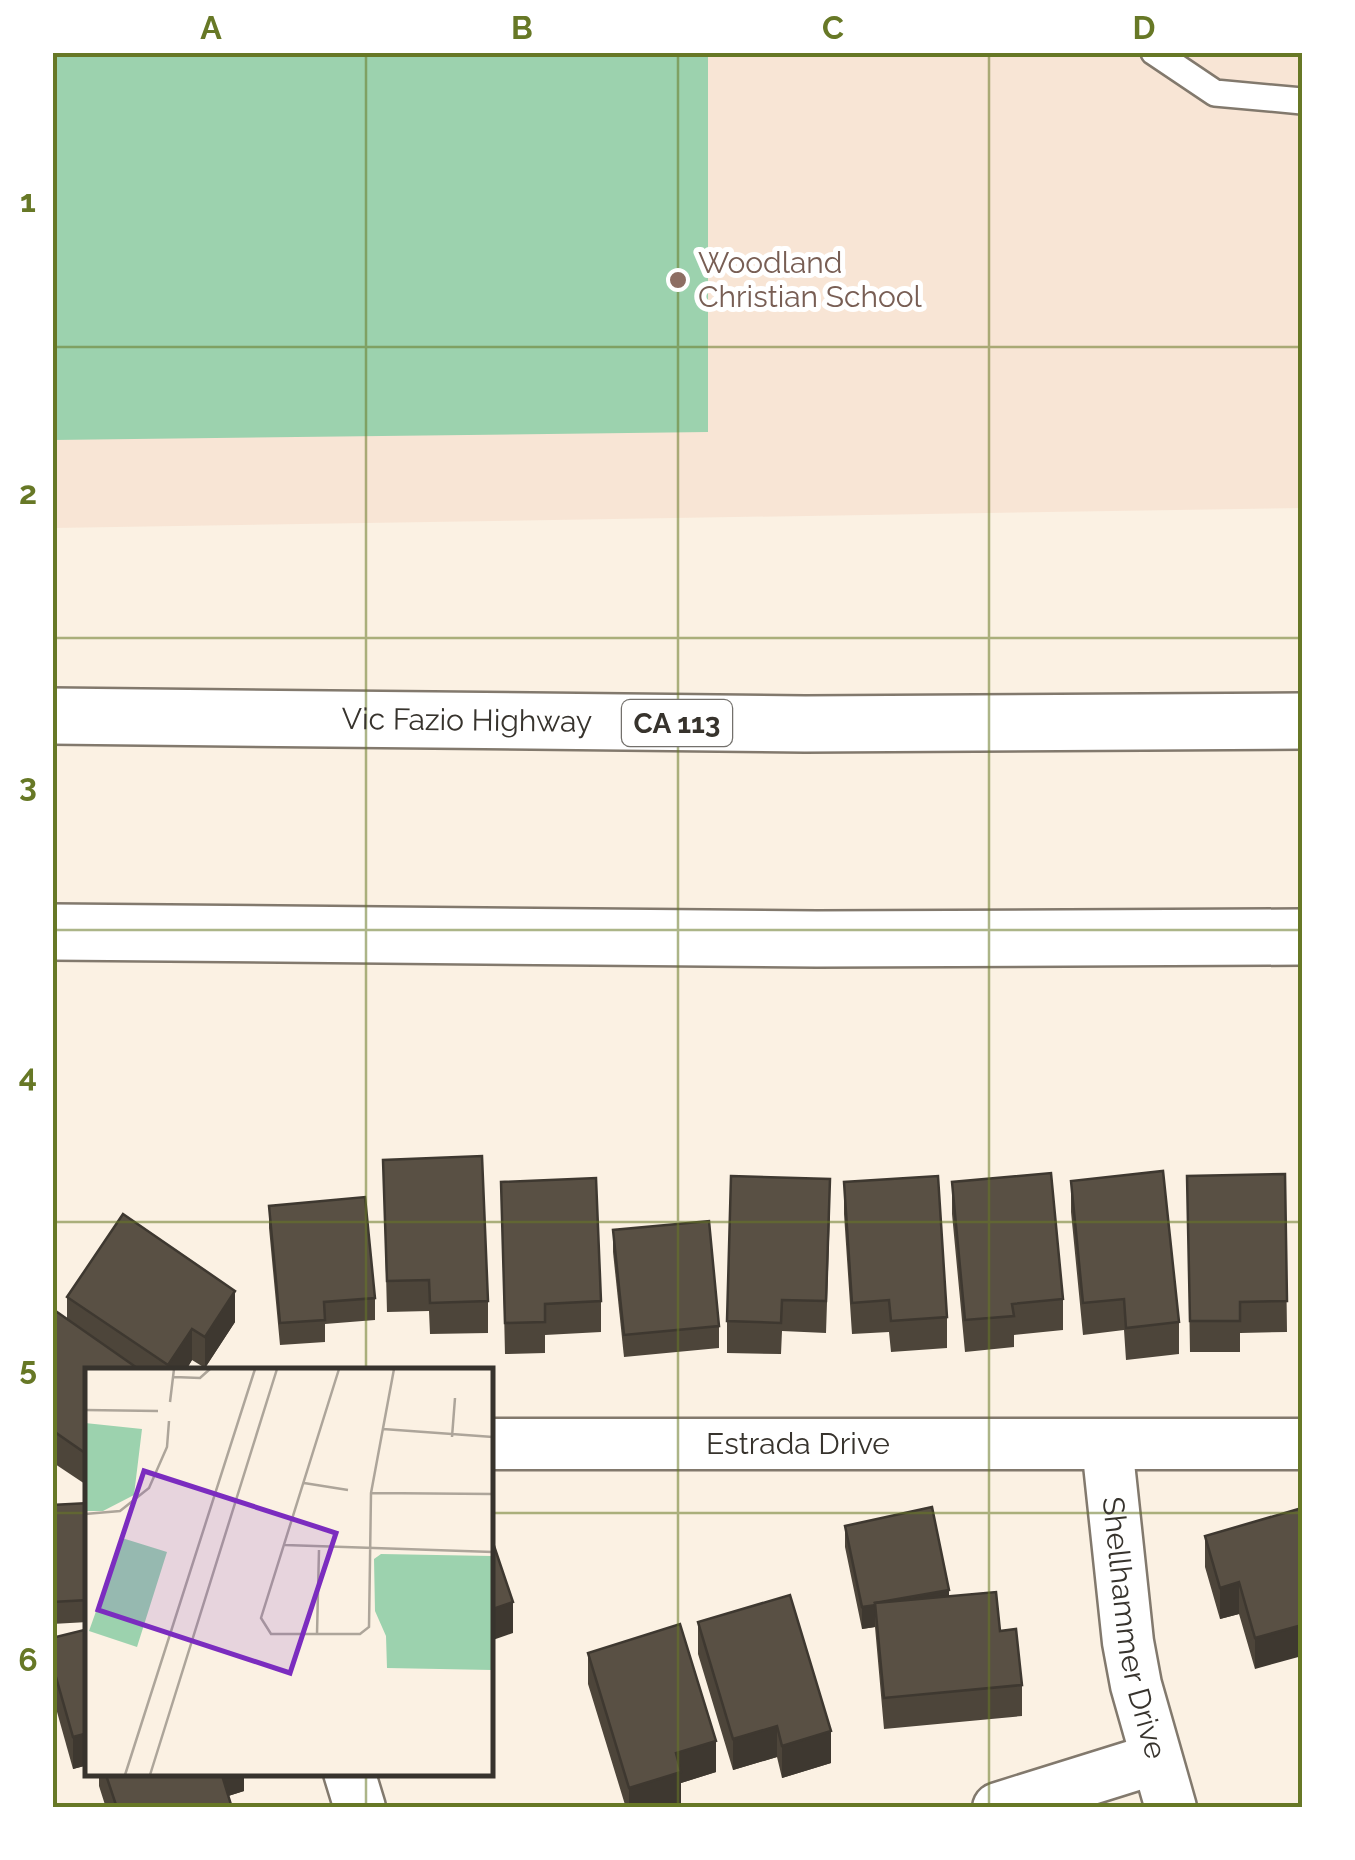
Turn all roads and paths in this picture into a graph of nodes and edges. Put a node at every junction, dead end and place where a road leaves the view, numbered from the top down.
1 (1154, 52) edge
2 (1302, 100) edge
3 (52, 716) edge
4 (1302, 721) edge
5 (52, 932) edge
6 (1302, 938) edge
7 (492, 1444) edge
8 (1107, 1444) junction
9 (1302, 1444) edge
10 (1155, 1759) junction
11 (350, 1775) edge
12 (360, 1808) edge
13 (998, 1808) edge
14 (1171, 1808) edge

1 - 2 lane
3 - 4 highway, Vic Fazio Highway / CA 113
5 - 6 highway
7 - 8 street, Estrada Drive
8 - 9 street, Estrada Drive
8 - 10 street, Shellhammer Drive
10 - 13 street
10 - 14 street, Shellhammer Drive
11 - 12 street

